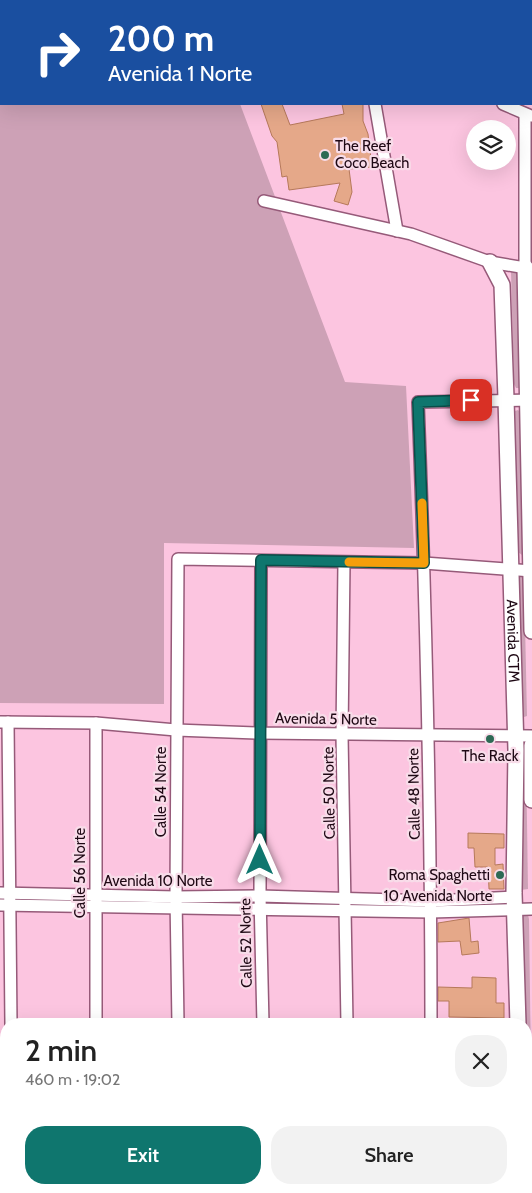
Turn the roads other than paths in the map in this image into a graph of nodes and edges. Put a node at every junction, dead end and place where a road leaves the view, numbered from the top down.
1 (375, 105) edge
2 (505, 105) edge
3 (529, 115) edge
4 (264, 201) dead end
5 (397, 231) junction
6 (490, 262) junction
7 (528, 268) edge
8 (506, 399) junction
9 (530, 400) edge
10 (261, 560) junction
11 (344, 562) junction
12 (424, 563) junction
13 (510, 570) junction
14 (532, 570) edge
15 (532, 631) edge
16 (4, 722) edge
17 (96, 723) junction
18 (176, 730) junction
19 (259, 733) junction
20 (342, 735) junction
21 (427, 736) junction
22 (525, 743) edge
23 (532, 800) edge
24 (260, 896) junction
25 (4, 899) edge
26 (95, 901) junction
27 (176, 901) junction
28 (515, 904) junction
29 (345, 905) junction
30 (431, 907) junction
31 (261, 908) junction
32 (532, 909) edge
33 (11, 1018) edge
34 (96, 1018) edge
35 (178, 1018) edge
36 (263, 1018) edge
37 (347, 1018) edge
38 (431, 1018) edge
39 (518, 1018) edge

1 - 5 street
2 - 3 street
3 - 7 street
4 - 5 street
5 - 6 street
6 - 7 street
6 - 8 main road, Avenida CTM
7 - 9 main road
8 - 9 street
8 - 12 street, Calle 48 Norte
8 - 13 main road, Avenida CTM
9 - 14 main road
10 - 11 street
10 - 18 street, Calle 54 Norte
10 - 19 street, Calle 52 Norte
11 - 12 street
11 - 20 street, Calle 50 Norte
12 - 13 street
12 - 21 street, Calle 48 Norte
13 - 14 street
13 - 22 main road, Avenida CTM
14 - 15 main road
16 - 17 street, Avenida 5 Norte
16 - 25 street
17 - 18 street, Avenida 5 Norte
17 - 26 street, Calle 56 Norte
18 - 19 street, Avenida 5 Norte
18 - 27 street, Calle 54 Norte
19 - 20 street, Avenida 5 Norte
19 - 24 street, Calle 52 Norte
20 - 21 street, Avenida 5 Norte
20 - 29 street, Calle 50 Norte
21 - 22 street, Avenida 5 Norte
21 - 30 street, Calle 48 Norte
22 - 23 main road
22 - 28 main road, Avenida CTM
24 - 27 street, Avenida 10 Norte
24 - 29 street, Avenida 10 Norte
24 - 31 street, Calle 52 Norte
25 - 26 street, Avenida 10 Norte
25 - 33 street
26 - 27 street, Avenida 10 Norte
26 - 34 street, Calle 56 Norte
27 - 31 street, Avenida 10 Norte
27 - 35 street, Calle 54 Norte
28 - 30 street, 10 Avenida Norte
28 - 32 street, 10 Avenida Norte
28 - 39 main road, Avenida CTM
29 - 30 street, 10 Avenida Norte
29 - 31 street, Avenida 10 Norte
29 - 37 street, Calle 50 Norte
30 - 38 street, Calle 48 Norte
31 - 36 street, Calle 52 Norte

